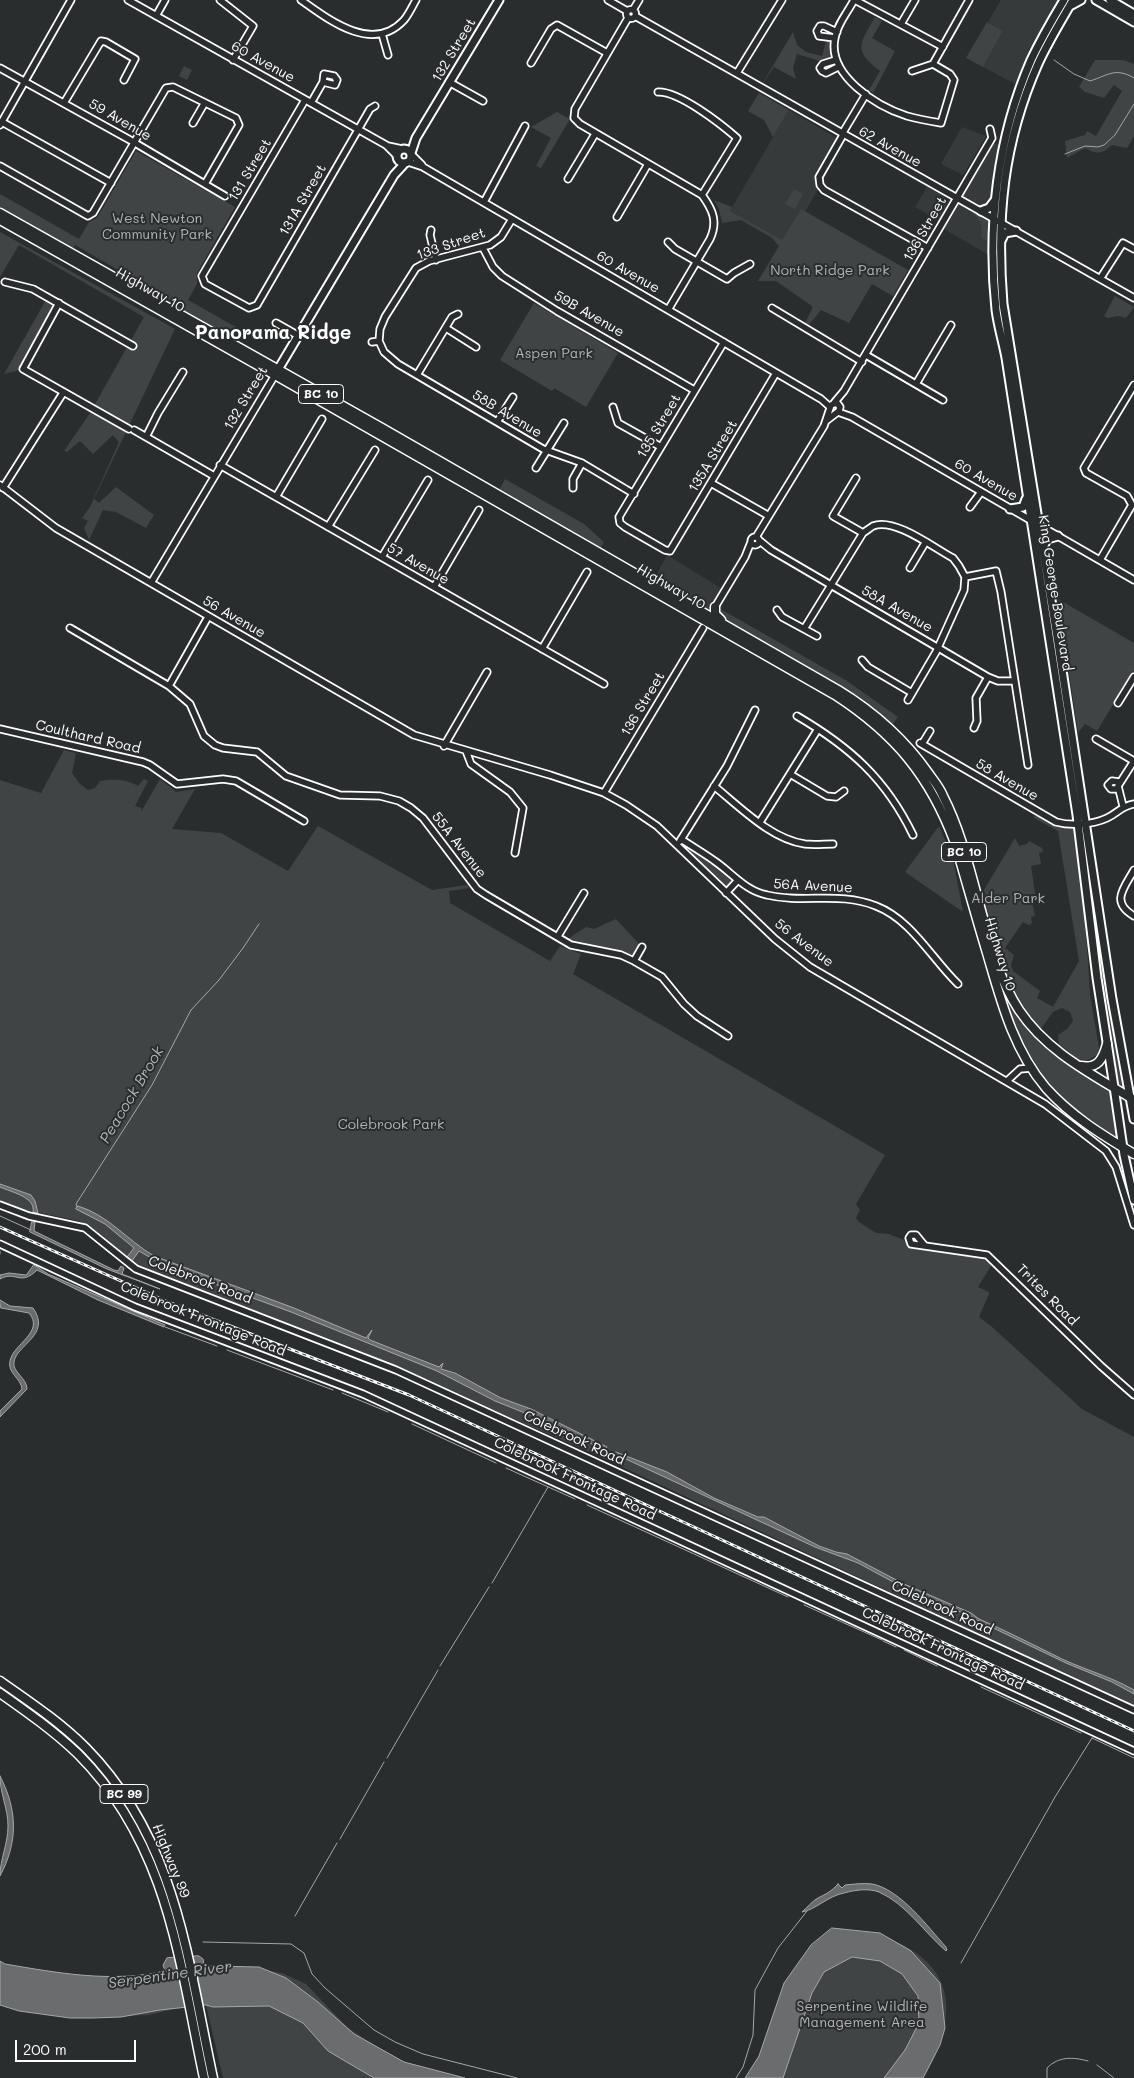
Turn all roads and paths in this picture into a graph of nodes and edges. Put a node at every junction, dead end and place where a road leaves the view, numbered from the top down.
1 (72, 0) edge
2 (128, 0) edge
3 (165, 0) edge
4 (220, 0) edge
5 (301, 0) edge
6 (499, 0) edge
7 (608, 0) edge
8 (639, 0) edge
9 (782, 0) edge
10 (854, 0) edge
11 (915, 0) edge
12 (969, 0) edge
13 (1064, 0) edge
14 (1081, 0) edge
15 (1096, 0) edge
16 (1110, 0) edge
17 (414, 1) edge
18 (1072, 3) edge
19 (631, 14) junction
20 (1134, 14) edge
21 (156, 16) junction
22 (1134, 22) edge
23 (901, 24) junction
24 (382, 34) junction
25 (943, 47) junction
26 (608, 53) junction
27 (388, 55) dead end
28 (233, 60) junction
29 (836, 60) junction
30 (531, 63) dead end
31 (933, 64) junction
32 (838, 67) junction
33 (0, 68) edge
34 (912, 71) dead end
35 (737, 73) junction
36 (24, 80) junction
37 (124, 80) dead end
38 (323, 82) dead end
39 (449, 82) junction
40 (658, 92) dead end
41 (866, 94) junction
42 (483, 101) dead end
43 (64, 102) junction
44 (308, 102) junction
45 (204, 104) junction
46 (375, 106) dead end
47 (192, 123) dead end
48 (1, 124) edge
49 (525, 126) dead end
50 (990, 129) dead end
51 (358, 130) junction
52 (595, 134) junction
53 (843, 135) junction
54 (416, 138) junction
55 (135, 142) junction
56 (400, 153) junction
57 (411, 154) junction
58 (407, 163) junction
59 (648, 164) junction
60 (0, 166) edge
61 (423, 167) junction
62 (394, 175) junction
63 (568, 180) dead end
64 (110, 183) junction
65 (205, 184) junction
66 (702, 195) junction
67 (225, 196) dead end
68 (957, 198) junction
69 (996, 200) junction
70 (484, 202) junction
71 (981, 211) junction
72 (0, 213) edge
73 (617, 217) dead end
74 (512, 219) junction
75 (0, 220) edge
76 (997, 220) junction
77 (431, 230) dead end
78 (1016, 231) junction
79 (668, 242) dead end
80 (483, 248) junction
81 (928, 248) junction
82 (1134, 249) edge
83 (999, 252) junction
84 (436, 260) junction
85 (697, 263) junction
86 (750, 264) dead end
87 (1100, 279) junction
88 (5, 282) dead end
89 (1134, 298) edge
90 (59, 303) junction
91 (254, 308) joint
92 (772, 308) dead end
93 (668, 310) junction
94 (458, 314) dead end
95 (276, 323) dead end
96 (951, 325) dead end
97 (446, 328) junction
98 (299, 336) junction
99 (375, 341) joint
100 (724, 342) junction
101 (133, 346) dead end
102 (476, 347) dead end
103 (866, 355) junction
104 (862, 362) junction
105 (184, 372) dead end
106 (277, 372) junction
107 (776, 373) junction
108 (417, 375) junction
109 (916, 384) junction
110 (1134, 385) edge
111 (694, 390) junction
112 (63, 393) junction
113 (513, 397) dead end
114 (943, 400) dead end
115 (613, 407) dead end
116 (835, 407) junction
117 (322, 419) dead end
118 (497, 422) junction
119 (564, 423) dead end
120 (146, 437) junction
121 (660, 447) junction
122 (375, 450) dead end
123 (547, 451) junction
124 (582, 464) junction
125 (220, 465) junction
126 (536, 468) dead end
127 (214, 476) junction
128 (856, 478) dead end
129 (428, 480) dead end
130 (711, 483) junction
131 (2, 487) edge
132 (574, 488) dead end
133 (981, 492) junction
134 (634, 494) junction
135 (1027, 494) junction
136 (276, 497) junction
137 (970, 507) dead end
138 (1010, 509) junction
139 (479, 510) dead end
140 (769, 516) junction
141 (620, 523) joint
142 (1034, 523) junction
143 (328, 527) junction
144 (864, 533) junction
145 (1058, 536) junction
146 (756, 542) junction
147 (925, 543) junction
148 (1042, 550) junction
149 (382, 557) junction
150 (1100, 560) junction
151 (910, 568) dead end
152 (587, 572) dead end
153 (965, 577) junction
154 (1134, 580) edge
155 (152, 583) junction
156 (830, 585) junction
157 (434, 587) junction
158 (651, 591) junction
159 (715, 607) junction
160 (777, 610) dead end
161 (702, 613) junction
162 (208, 617) junction
163 (713, 626) junction
164 (70, 628) dead end
165 (703, 628) junction
166 (804, 629) junction
167 (817, 636) dead end
168 (938, 647) junction
169 (542, 649) junction
170 (769, 651) junction
171 (862, 660) dead end
172 (486, 672) dead end
173 (988, 677) junction
174 (1134, 677) edge
175 (1014, 681) junction
176 (604, 684) dead end
177 (169, 686) junction
178 (912, 693) junction
179 (908, 700) dead end
180 (1118, 703) dead end
181 (755, 710) dead end
182 (797, 716) dead end
183 (818, 728) junction
184 (974, 728) dead end
185 (0, 729) edge
186 (930, 730) dead end
187 (1096, 739) dead end
188 (444, 746) junction
189 (466, 751) junction
190 (1134, 761) edge
191 (1028, 765) dead end
192 (790, 774) junction
193 (714, 786) junction
194 (844, 791) dead end
195 (604, 794) junction
196 (1134, 804) edge
197 (1123, 806) junction
198 (304, 821) dead end
199 (760, 822) junction
200 (1082, 823) junction
201 (913, 835) dead end
202 (681, 839) junction
203 (832, 844) dead end
204 (677, 845) junction
205 (515, 853) dead end
206 (1134, 870) edge
207 (738, 880) junction
208 (584, 893) dead end
209 (726, 893) junction
210 (1134, 916) edge
211 (558, 936) junction
212 (642, 947) dead end
213 (634, 961) junction
214 (958, 984) dead end
215 (728, 1036) dead end
216 (1107, 1044) junction
217 (1074, 1064) junction
218 (1027, 1068) junction
219 (1007, 1081) junction
220 (1114, 1088) junction
221 (1132, 1099) edge
222 (1134, 1119) edge
223 (1123, 1148) junction
224 (1134, 1154) edge
225 (1134, 1200) edge
226 (0, 1206) edge
227 (1134, 1225) edge
228 (0, 1244) edge
229 (925, 1246) dead end
230 (1134, 1395) edge
231 (0, 1681) edge
232 (0, 1693) edge
233 (1134, 1710) edge
234 (1134, 1751) edge
235 (204, 2078) edge
236 (213, 2078) edge

1 - 36 street
2 - 21 street, 60 Avenue
3 - 21 street
4 - 28 street
5 - 24 street
6 - 39 main road, 132 Street
7 - 19 street, 62 Avenue
8 - 19 street
9 - 35 street
10 - 23 street
10 - 29 street
11 - 23 street
12 - 25 street
13 - 69 main road, King George Boulevard
14 - 18 main road
15 - 22 main road
16 - 20 main road
17 - 24 street
18 - 76 main road, King George Boulevard
19 - 26 street
19 - 35 street, 62 Avenue
21 - 28 street, 60 Avenue
23 - 25 street
24 - 27 street
25 - 31 street
26 - 30 street
26 - 52 street
28 - 44 street, 60 Avenue
29 - 32 street
29 - 32 street
31 - 34 street
31 - 41 street
32 - 41 street
33 - 36 street, 59 Avenue
35 - 53 street, 62 Avenue
36 - 43 street, 59 Avenue
36 - 48 street
37 - 43 street
38 - 44 street, 131 Street
39 - 42 street
39 - 54 main road, 132 Street
40 - 66 street
41 - 53 street
43 - 55 street, 59 Avenue
44 - 51 street, 60 Avenue
44 - 91 street, 131 Street
45 - 47 street
45 - 55 street
45 - 65 street
46 - 51 street, 131A Street
48 - 64 street
49 - 70 street
50 - 68 street, 136 Street
51 - 56 street, 60 Avenue
51 - 91 street, 131A Street
52 - 59 street
52 - 63 street
53 - 68 street, 62 Avenue
53 - 81 street
54 - 56 main road, 132 Street
54 - 57 main road, 132 Street
55 - 64 street
55 - 65 street, 59 Avenue
56 - 57 main road
56 - 58 main road
56 - 62 main road, 132 Street
57 - 58 main road, 132 Street
57 - 61 street, 60 Avenue
58 - 61 street, 60 Avenue
58 - 62 main road, 132 Street
59 - 66 street
59 - 73 street
60 - 64 street
61 - 70 street, 60 Avenue
62 - 98 main road, 132 Street
65 - 67 street, 59 Avenue
66 - 85 street
68 - 71 street, 62 Avenue
68 - 81 street, 136 Street
69 - 71 main road
69 - 76 main road, King George Boulevard
70 - 74 street, 60 Avenue
71 - 76 street, 62 Avenue
72 - 106 highway, Highway 10 / BC 10
74 - 80 street, 133 Street
74 - 93 street, 60 Avenue
75 - 106 highway, Highway 10 / BC 10
76 - 78 street, 62 Avenue
76 - 83 main road, King George Boulevard
76 - 135 main road, King George Boulevard
77 - 84 street
78 - 83 main road
78 - 87 street, 62 Avenue
79 - 85 street
80 - 84 street, 133 Street
80 - 111 street, 59B Avenue
81 - 103 street, 136 Street
82 - 87 street
83 - 142 main road, King George Boulevard
84 - 99 street, 133 Street
85 - 86 street
85 - 93 street
87 - 89 street, 62 Avenue
88 - 90 street
90 - 101 street
90 - 112 street
92 - 104 street
93 - 100 street, 60 Avenue
94 - 97 street
95 - 98 street
96 - 109 street
97 - 102 street
97 - 108 street
98 - 106 main road, 132 Street
99 - 108 street, 58B Avenue
100 - 107 street, 60 Avenue
100 - 111 street, 135 Street
103 - 104 street, 136 Street
103 - 109 street
104 - 116 street, 136 Street
105 - 120 street
106 - 125 street, 132 Street
106 - 158 highway, Highway 10 / BC 10
106 - 161 highway, Highway 10 / BC 10
107 - 116 street, 60 Avenue
107 - 130 street, 135A Street
108 - 118 street, 58B Avenue
109 - 114 street
110 - 150 street
111 - 121 street, 135 Street
112 - 120 street
112 - 131 street
113 - 118 street
115 - 121 street
116 - 133 street, 60 Avenue
116 - 140 street, 136 Street
117 - 136 street
118 - 123 street, 58B Avenue
119 - 123 street
120 - 127 street
121 - 134 street, 135 Street
122 - 143 street
123 - 124 street, 58B Avenue
123 - 126 street
124 - 132 street
124 - 134 street, 58B Avenue
125 - 127 street, 132 Street
125 - 136 street, 57 Avenue
127 - 155 street, 132 Street
128 - 144 street
129 - 149 street
130 - 140 street
130 - 141 street, 135A Street
131 - 155 street, 56 Avenue
133 - 137 street
133 - 138 street, 60 Avenue
134 - 141 street, 135 Street
135 - 138 main road
135 - 142 main road, King George Boulevard
136 - 143 street, 57 Avenue
138 - 142 street, 60 Avenue
139 - 157 street
140 - 146 street, 136 Street
142 - 145 street, 60 Avenue
142 - 148 main road, King George Boulevard
142 - 200 main road, King George Boulevard
143 - 149 street, 57 Avenue
144 - 147 street
144 - 156 street
145 - 148 main road
145 - 150 street, 60 Avenue
146 - 156 street, 58A Avenue
146 - 159 street, 136 Street
147 - 151 street
147 - 153 street
148 - 200 main road, King George Boulevard
149 - 157 street, 57 Avenue
150 - 154 street, 60 Avenue
152 - 169 street
153 - 168 street
153 - 175 street
155 - 162 street, 56 Avenue
156 - 166 street
156 - 168 street, 58A Avenue
157 - 169 street, 57 Avenue
158 - 163 highway, Highway 10 / BC 10
158 - 165 highway
159 - 161 highway
159 - 170 highway
160 - 166 street
161 - 170 highway, Highway 10 / BC 10
162 - 177 street
162 - 188 street, 56 Avenue
163 - 165 highway
163 - 218 highway, Highway 10 / BC 10
164 - 177 street, 55A Avenue
165 - 195 street, 136 Street
166 - 167 street
168 - 173 street, 58A Avenue
168 - 178 street
169 - 176 street, 57 Avenue
170 - 217 highway, Highway 10 / BC 10
171 - 178 street
172 - 188 street
173 - 175 street, 58A Avenue
173 - 184 street
174 - 180 street
175 - 191 street
177 - 211 street, 55A Avenue
178 - 179 street
181 - 193 street
182 - 183 street
183 - 192 street
183 - 201 street
185 - 198 street, Coulthard Road
186 - 200 street, 58 Avenue
187 - 190 street
188 - 189 street, 56 Avenue
189 - 195 street, 56 Avenue
189 - 205 street
190 - 197 street
192 - 194 street
192 - 199 street
193 - 199 street
193 - 202 street
195 - 204 street, 56 Avenue
196 - 197 street
197 - 200 street
199 - 203 street
200 - 216 main road, King George Boulevard
200 - 221 main road, King George Boulevard
202 - 204 street
202 - 207 street, 56A Avenue
204 - 209 street, 56 Avenue
206 - 210 street
207 - 209 street
207 - 214 street, 56A Avenue
208 - 211 street
209 - 219 street, 56 Avenue
211 - 213 street, 55A Avenue
212 - 213 street
213 - 215 street, 55A Avenue
216 - 217 highway
216 - 220 main road, King George Boulevard
217 - 220 highway, Highway 10 / BC 10
218 - 219 street
218 - 223 highway, Highway 10 / BC 10
219 - 227 street, 56 Avenue
220 - 221 highway, Highway 10 / BC 10
220 - 223 main road, King George Boulevard
221 - 222 main road, King George Boulevard
223 - 224 highway, Highway 10 / BC 10
223 - 225 main road, King George Boulevard
226 - 233 street, Colebrook Road
228 - 234 street, Colebrook Frontage Road
229 - 230 street, Trites Road
231 - 236 highway, Highway 99 / BC 99
232 - 235 highway, Highway 99 / BC 99

